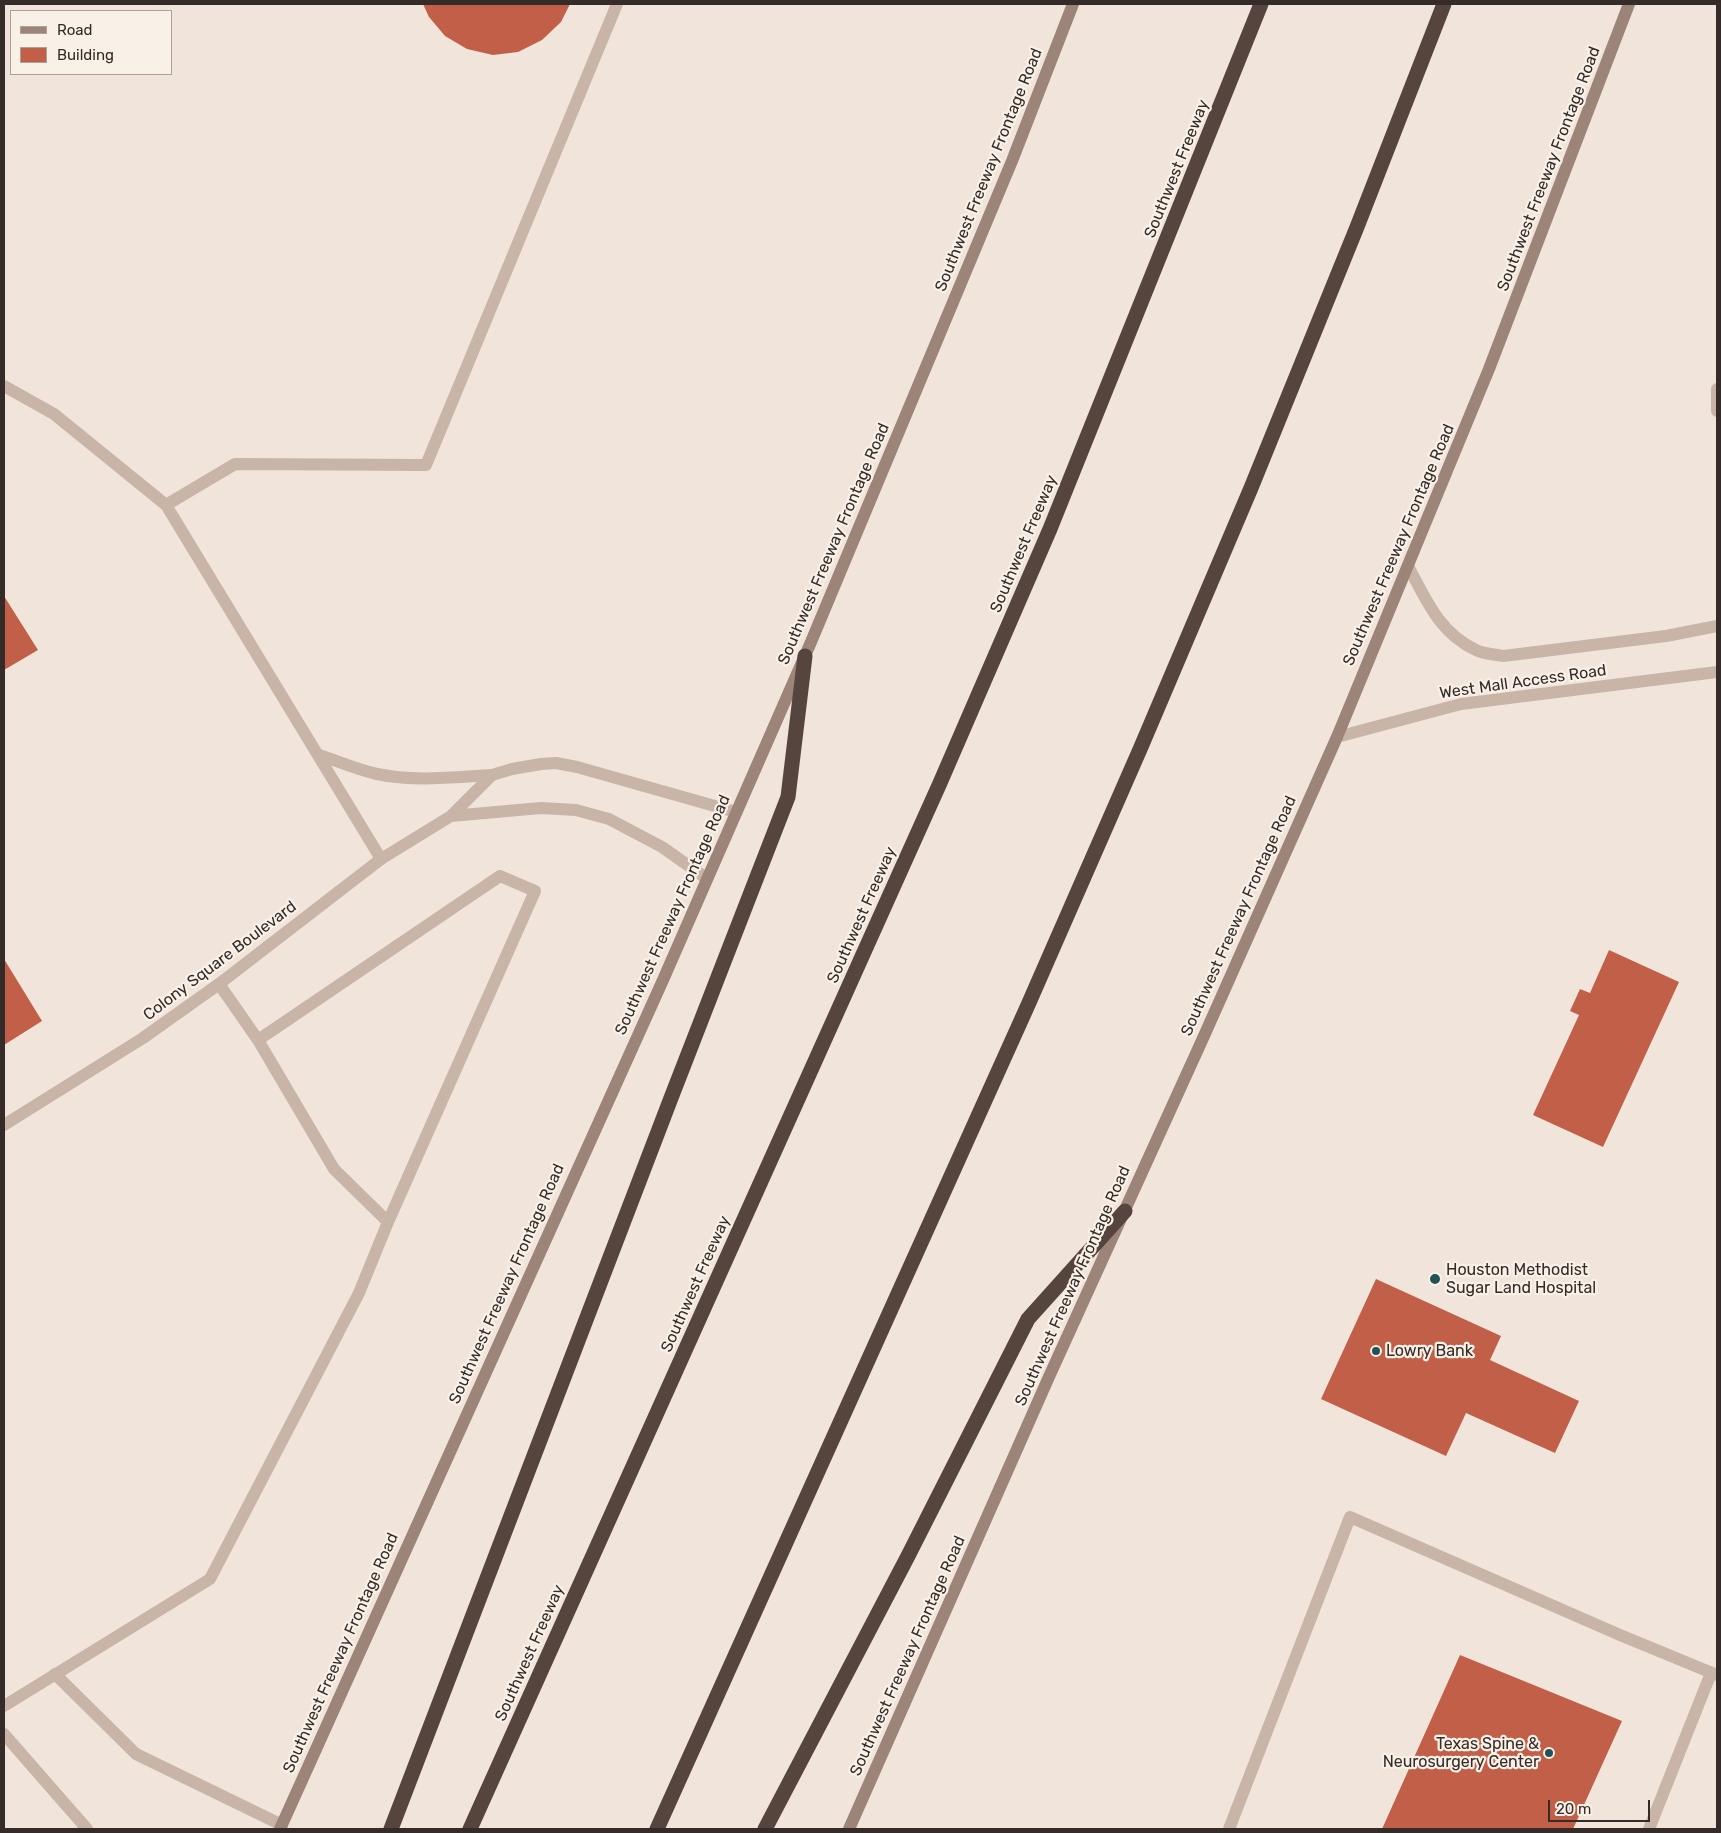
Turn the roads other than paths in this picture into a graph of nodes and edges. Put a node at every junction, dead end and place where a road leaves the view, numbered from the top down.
1 (617, 4) edge
2 (1073, 4) edge
3 (1261, 4) edge
4 (1444, 4) edge
5 (1629, 4) edge
6 (4, 386) edge
7 (1717, 389) edge
8 (1717, 411) edge
9 (166, 505) junction
10 (1408, 566) junction
11 (1717, 626) edge
12 (805, 656) junction
13 (1717, 672) edge
14 (1337, 737) junction
15 (319, 755) junction
16 (492, 775) junction
17 (736, 812) junction
18 (451, 816) junction
19 (381, 859) junction
20 (706, 878) junction
21 (219, 984) junction
22 (258, 1040) junction
23 (4, 1125) edge
24 (1125, 1211) junction
25 (388, 1222) junction
26 (55, 1674) junction
27 (1714, 1674) edge
28 (4, 1706) edge
29 (4, 1734) edge
30 (281, 1827) edge
31 (87, 1829) edge
32 (391, 1829) edge
33 (470, 1829) edge
34 (657, 1829) edge
35 (764, 1829) edge
36 (848, 1829) edge
37 (1229, 1829) edge
38 (1649, 1829) edge

1 - 9 street
2 - 12 main road, Southwest Freeway Frontage Road
3 - 33 highway, Southwest Freeway
4 - 34 highway
5 - 10 main road, Southwest Freeway Frontage Road
6 - 9 street
7 - 8 street
9 - 15 street
10 - 11 street, West Mall Access Road
10 - 14 main road, Southwest Freeway Frontage Road
12 - 17 main road, Southwest Freeway Frontage Road
12 - 32 highway
13 - 14 street, West Mall Access Road
14 - 24 main road, Southwest Freeway Frontage Road
15 - 16 street
15 - 19 street
16 - 17 street, Colony Square Boulevard
16 - 18 street, Colony Square Boulevard
17 - 20 main road, Southwest Freeway Frontage Road
18 - 19 street, Colony Square Boulevard
18 - 20 street, Colony Square Boulevard
19 - 21 street, Colony Square Boulevard
20 - 30 main road, Southwest Freeway Frontage Road
21 - 22 street
21 - 23 street, Colony Square Boulevard
22 - 25 street
22 - 25 street
24 - 35 highway
24 - 36 main road, Southwest Freeway Frontage Road
25 - 26 street
26 - 28 street
26 - 30 street
27 - 37 street
27 - 38 street
29 - 31 street

